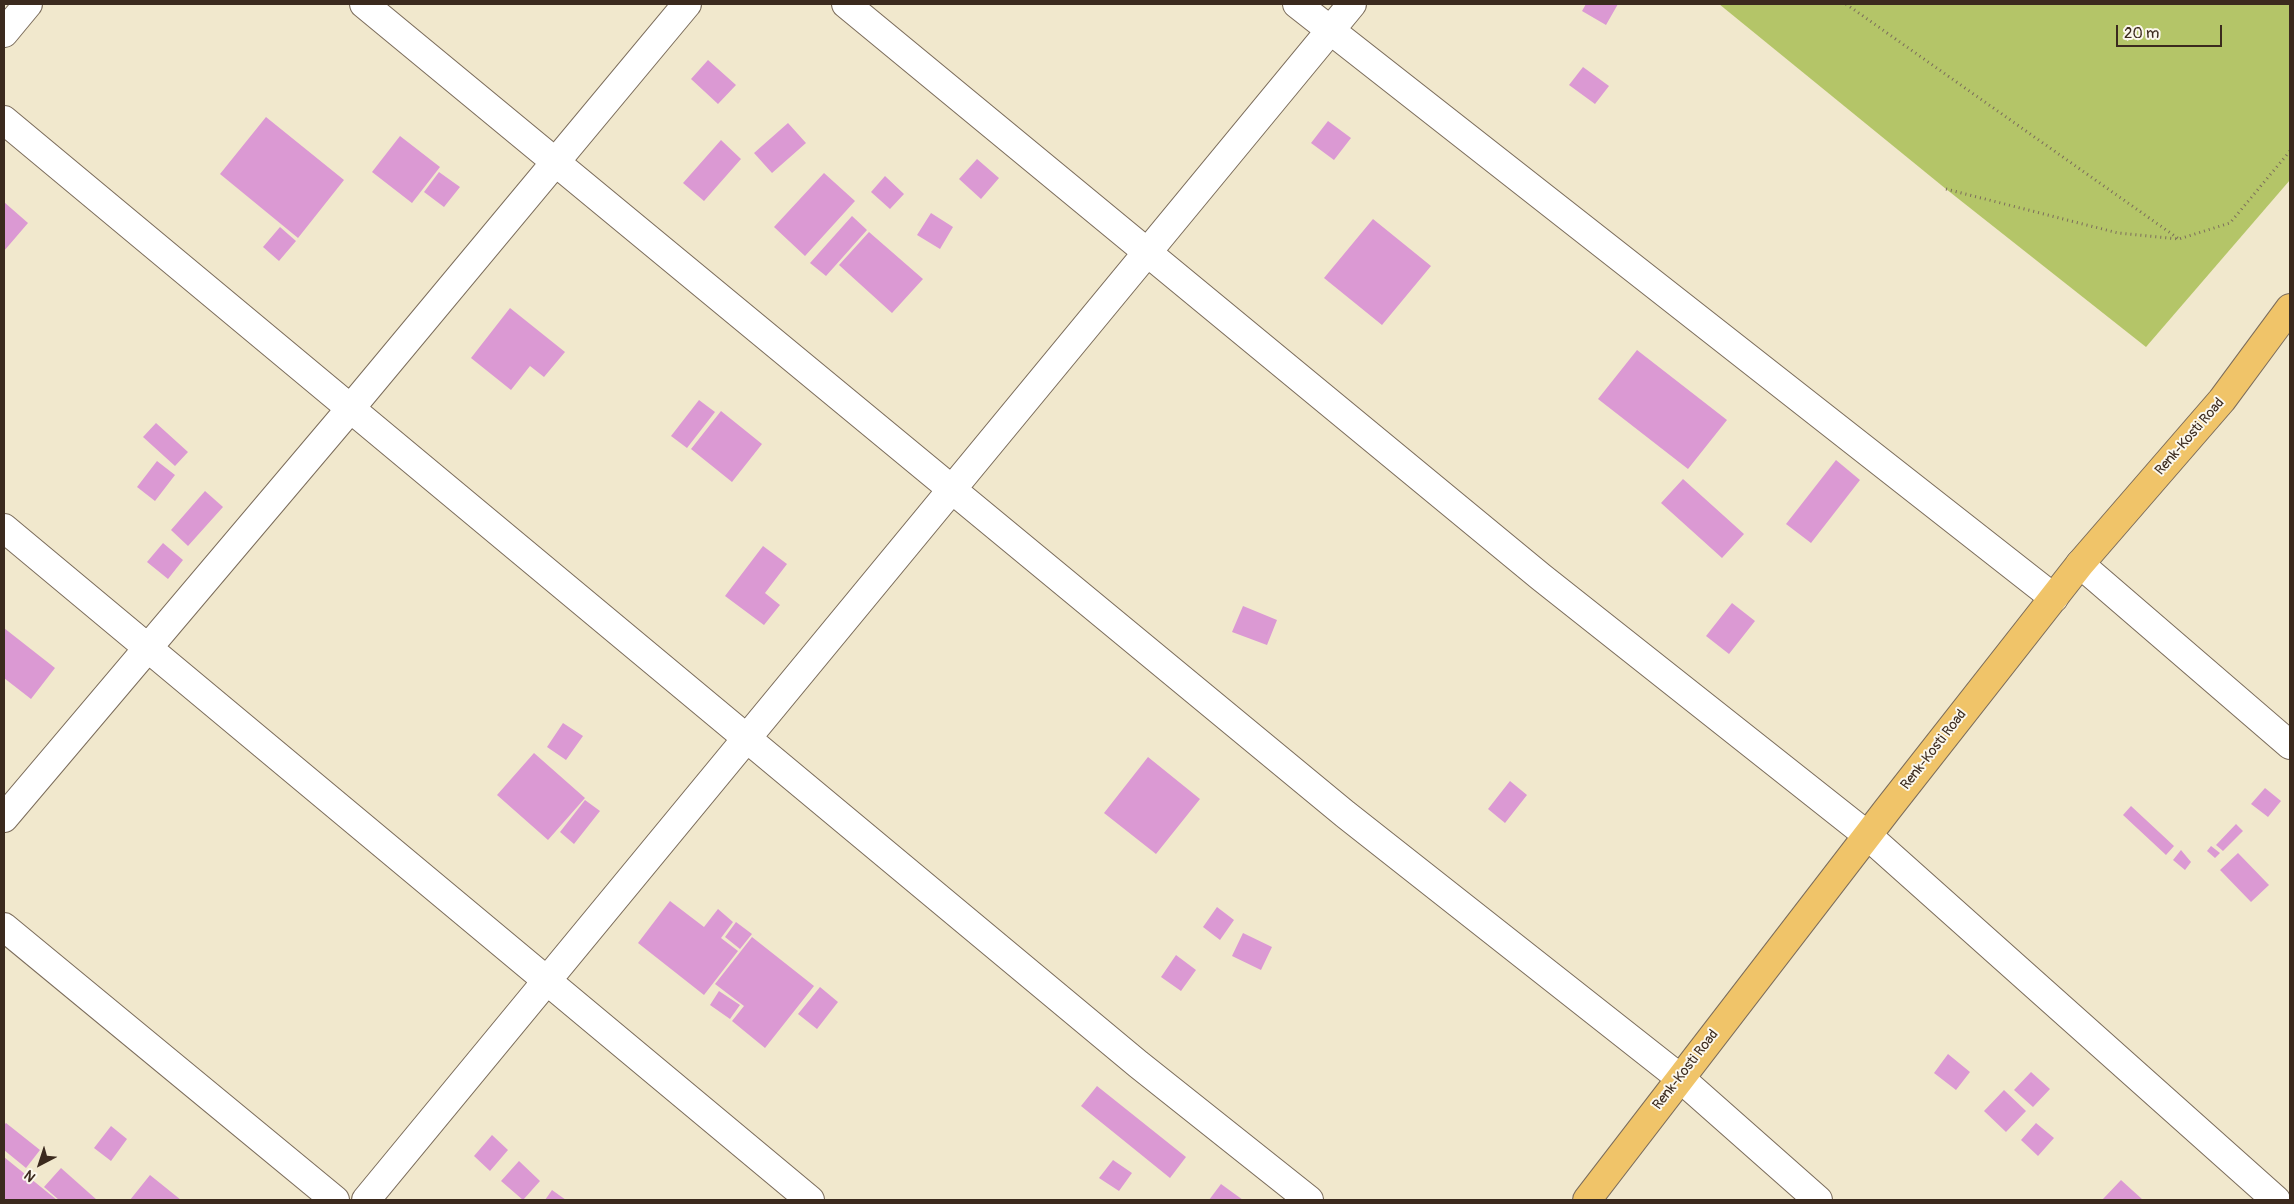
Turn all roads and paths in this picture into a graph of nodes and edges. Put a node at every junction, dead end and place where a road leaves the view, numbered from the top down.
1 (28, 4) edge
2 (364, 4) edge
3 (688, 4) edge
4 (846, 4) edge
5 (1297, 4) edge
6 (1352, 4) edge
7 (1846, 4) edge
8 (1330, 30) junction
9 (4, 33) edge
10 (4, 120) edge
11 (2290, 151) edge
12 (556, 162) junction
13 (1946, 189) dead end
14 (2180, 239) junction
15 (1147, 252) junction
16 (2290, 308) edge
17 (350, 409) junction
18 (952, 489) junction
19 (4, 528) edge
20 (2080, 564) junction
21 (2054, 598) junction
22 (147, 648) junction
23 (747, 739) junction
24 (2290, 746) edge
25 (4, 818) edge
26 (1867, 835) junction
27 (4, 927) edge
28 (548, 982) junction
29 (1680, 1078) junction
30 (335, 1200) edge
31 (366, 1200) edge
32 (810, 1200) edge
33 (1309, 1200) edge
34 (1587, 1200) edge
35 (1818, 1200) edge
36 (2276, 1200) edge

1 - 9 street
2 - 12 street
3 - 12 street
4 - 15 street
5 - 8 street
6 - 8 street
7 - 14 path
8 - 15 street
8 - 21 street
10 - 17 street
11 - 14 path
12 - 17 street
12 - 18 street
13 - 14 path
15 - 18 street
15 - 26 street
16 - 20 main road, Renk-Kosti Road
17 - 22 street
17 - 23 street
18 - 23 street
18 - 29 street
19 - 22 street
20 - 21 main road, Renk-Kosti Road
20 - 24 street
21 - 26 main road, Renk-Kosti Road
22 - 25 street
22 - 28 street
23 - 28 street
23 - 33 street
26 - 29 main road, Renk-Kosti Road
26 - 36 street
27 - 30 street
28 - 31 street
28 - 32 street
29 - 34 main road, Renk-Kosti Road
29 - 35 street

